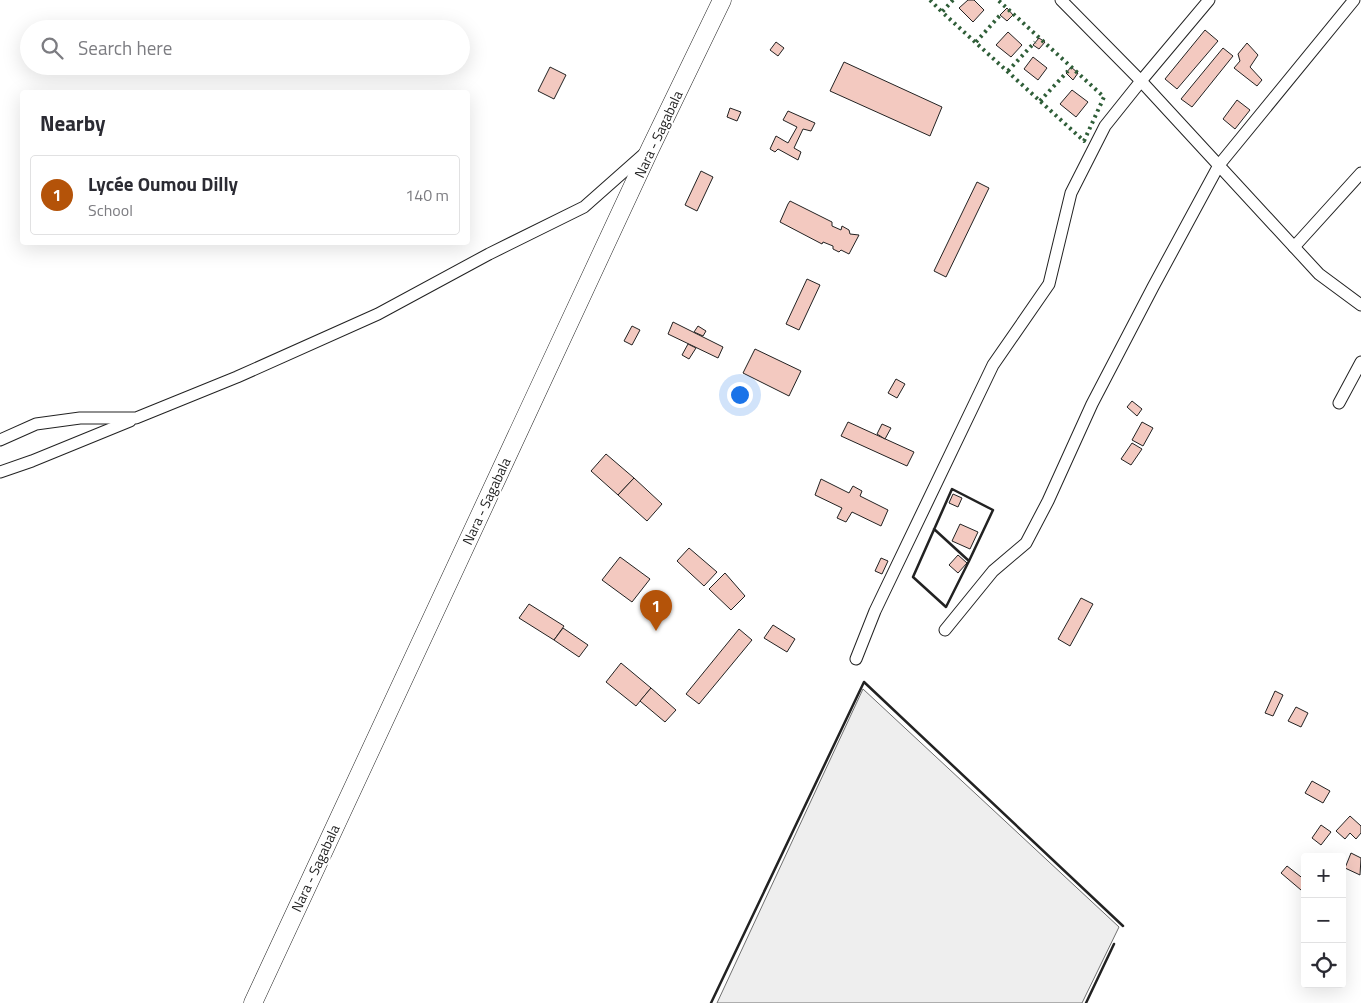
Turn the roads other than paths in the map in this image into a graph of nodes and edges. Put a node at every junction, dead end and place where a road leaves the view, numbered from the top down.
1 (722, 0) edge
2 (1061, 0) edge
3 (1209, 0) edge
4 (1354, 0) edge
5 (1141, 80) junction
6 (650, 149) junction
7 (1219, 165) junction
8 (1361, 173) edge
9 (1294, 247) junction
10 (1361, 305) edge
11 (1361, 362) edge
12 (1339, 403) dead end
13 (136, 418) junction
14 (0, 440) edge
15 (0, 472) edge
16 (945, 630) dead end
17 (856, 659) dead end
18 (252, 1003) edge

1 - 6 main road, Nara - Sagabala
2 - 5 street
3 - 5 street
4 - 7 street
5 - 7 street
5 - 17 street
6 - 13 street
6 - 18 main road, Nara - Sagabala
7 - 9 street
7 - 16 street
8 - 9 street
9 - 10 street
11 - 12 street
13 - 14 street
13 - 15 street

